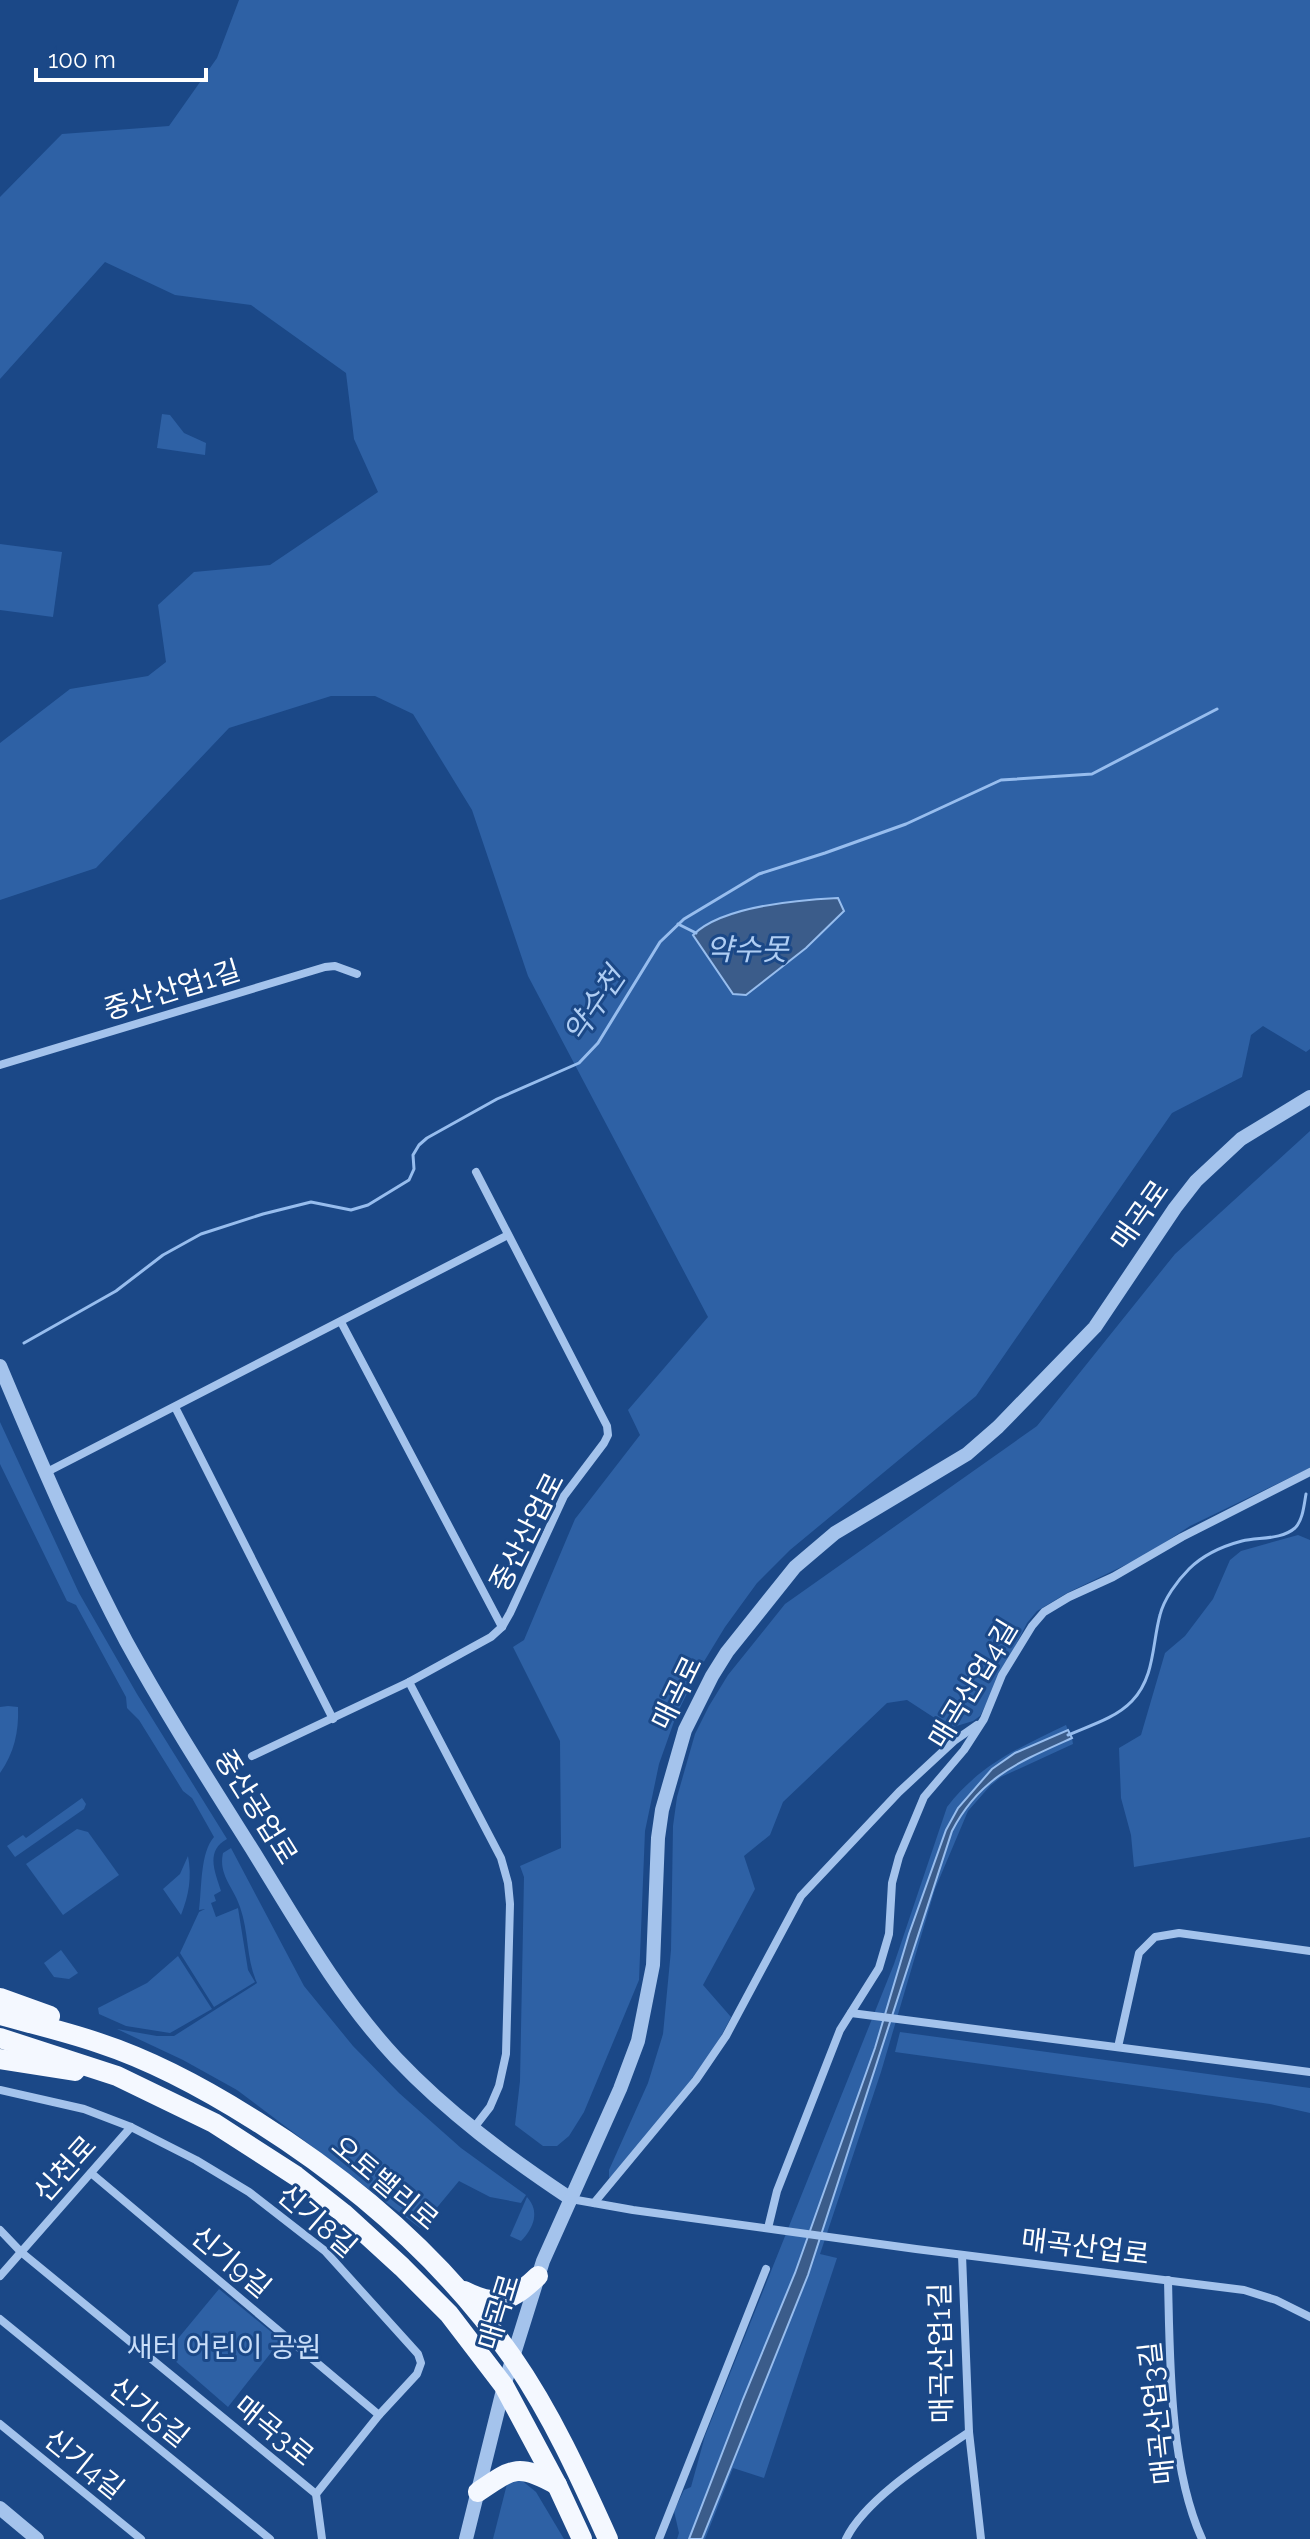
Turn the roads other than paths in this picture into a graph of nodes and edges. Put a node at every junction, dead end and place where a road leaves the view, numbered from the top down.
1 (357, 974) dead end
2 (0, 1065) edge
3 (1310, 1097) edge
4 (476, 1172) dead end
5 (508, 1235) junction
6 (341, 1322) junction
7 (0, 1366) edge
8 (175, 1407) junction
9 (45, 1473) junction
10 (1308, 1473) edge
11 (502, 1627) junction
12 (409, 1682) junction
13 (333, 1719) junction
14 (984, 1719) junction
15 (252, 1756) dead end
16 (1310, 1951) edge
17 (0, 1998) edge
18 (851, 2013) junction
19 (0, 2015) edge
20 (0, 2038) edge
21 (99, 2043) junction
22 (1118, 2047) junction
23 (0, 2059) edge
24 (1310, 2072) edge
25 (117, 2076) junction
26 (0, 2090) edge
27 (131, 2127) junction
28 (473, 2129) junction
29 (91, 2173) junction
30 (571, 2199) junction
31 (594, 2203) junction
32 (768, 2228) junction
33 (0, 2230) edge
34 (21, 2252) junction
35 (962, 2255) junction
36 (766, 2269) dead end
37 (0, 2276) edge
38 (538, 2276) junction
39 (1168, 2280) junction
40 (461, 2290) junction
41 (1310, 2317) edge
42 (0, 2319) edge
43 (512, 2357) junction
44 (504, 2386) junction
45 (379, 2415) junction
46 (0, 2424) edge
47 (969, 2432) junction
48 (557, 2485) junction
49 (478, 2492) junction
50 (316, 2494) junction
51 (0, 2508) edge
52 (37, 2539) edge
53 (141, 2539) edge
54 (270, 2539) edge
55 (322, 2539) edge
56 (466, 2539) edge
57 (582, 2539) edge
58 (608, 2539) edge
59 (659, 2539) edge
60 (846, 2539) edge
61 (981, 2539) edge
62 (1202, 2539) edge

1 - 2 street, 중산산업1길
3 - 30 street, 매곡로
4 - 5 street, 중산산업로
5 - 6 street
5 - 11 street, 중산산업로
6 - 8 street
6 - 11 street
7 - 9 street, 중산공업로
8 - 9 street
8 - 13 street
9 - 28 street, 중산공업로
10 - 14 street, 매곡산업4길
11 - 12 street, 중산산업로
12 - 13 street, 중산산업로
12 - 28 street
13 - 15 street, 중산산업로
14 - 18 street, 매곡산업4길
14 - 31 street
16 - 22 street
17 - 21 highway
18 - 22 street
18 - 32 street, 매곡산업4길
19 - 21 highway, 오토밸리로
20 - 25 highway, 오토밸리로
21 - 40 highway, 오토밸리로
22 - 24 street
23 - 25 highway
25 - 44 highway, 오토밸리로
26 - 27 street, 신기8길
27 - 29 street, 신천로
27 - 45 street, 신기8길
28 - 30 street, 중산공업로
29 - 34 street, 신천로
29 - 45 street, 신기9길
30 - 31 street
30 - 38 street, 매곡로
31 - 32 street
32 - 35 street, 매곡산업로
33 - 34 street, 매곡3로
34 - 37 street, 신천로
34 - 50 street, 매곡3로
35 - 39 street, 매곡산업로
35 - 47 street, 매곡산업1길
36 - 59 street
38 - 40 highway
38 - 43 street, 매곡로
39 - 41 street, 매곡산업로
39 - 62 street, 매곡산업3길
40 - 43 highway, 오토밸리로
42 - 54 street, 신기5길
43 - 44 street, 매곡로
43 - 58 highway, 오토밸리로
44 - 48 highway, 오토밸리로
44 - 49 street, 매곡로
45 - 50 street, 신기8길
46 - 53 street, 신기4길
47 - 60 street, 매곡산업1길
47 - 61 street
48 - 49 highway
48 - 57 highway, 오토밸리로
49 - 56 street, 매곡로
50 - 55 street, 매곡3로
51 - 52 street

